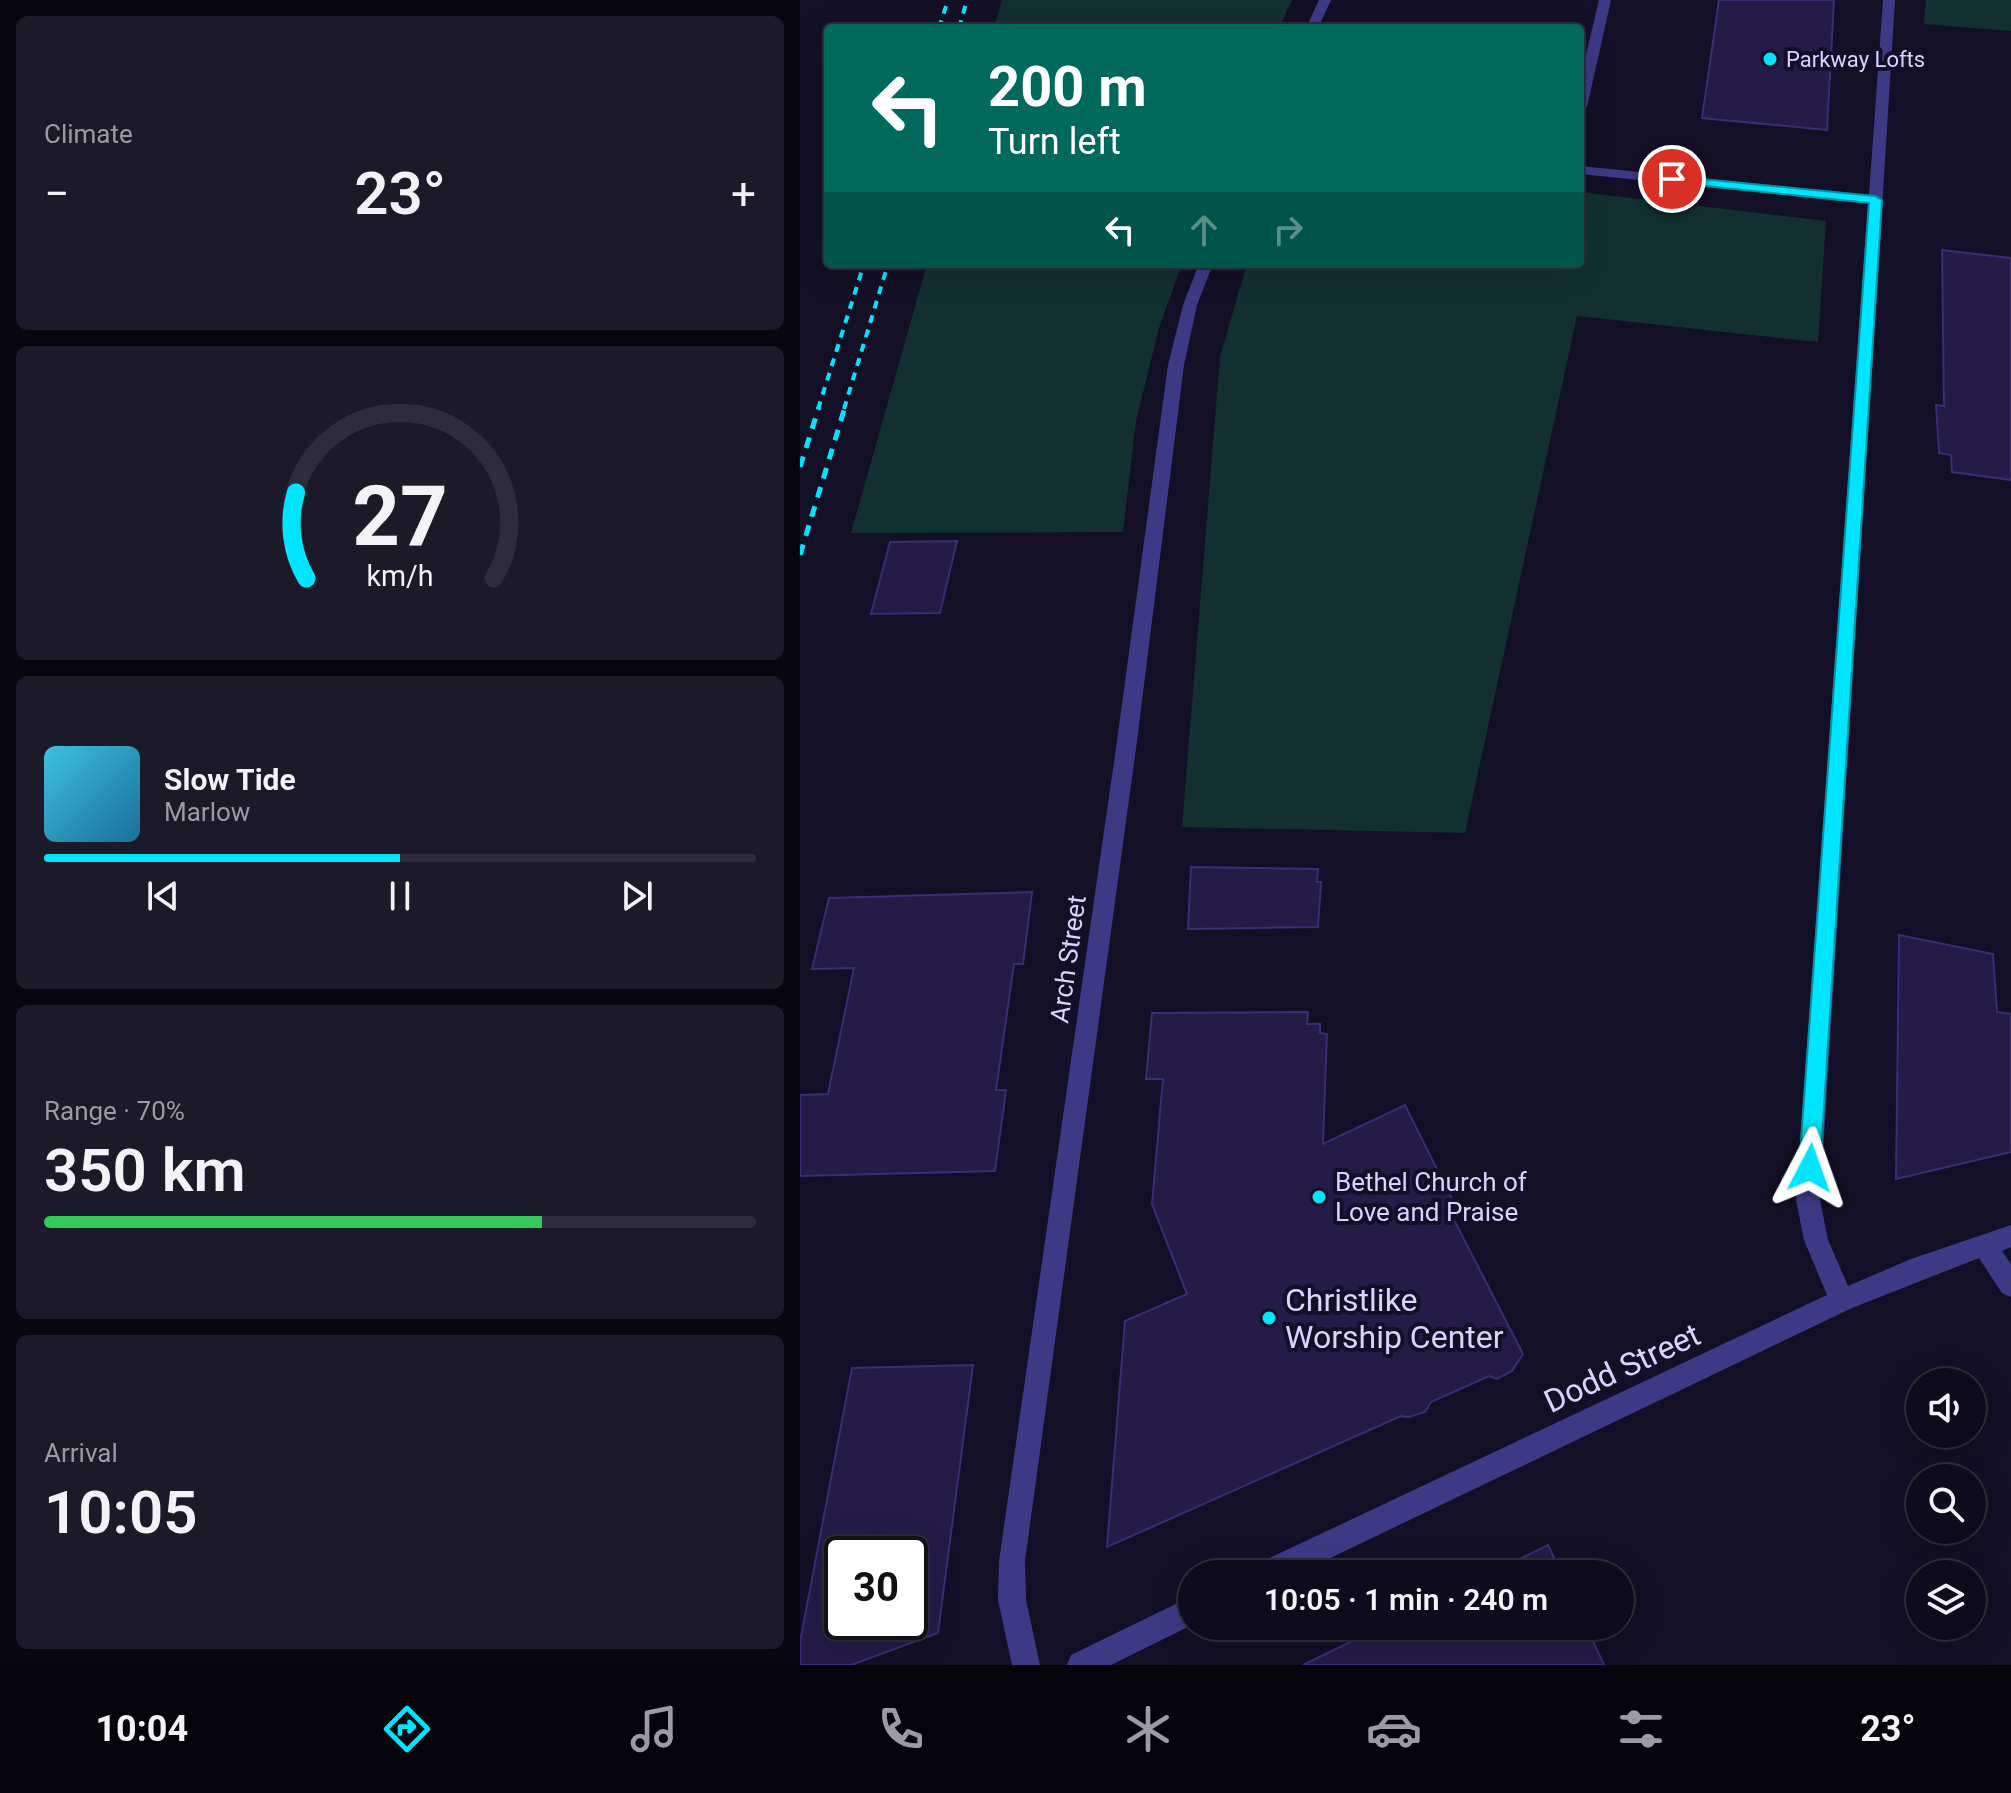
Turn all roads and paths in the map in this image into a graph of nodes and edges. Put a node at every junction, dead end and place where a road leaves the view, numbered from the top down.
1 (1325, 0) edge
2 (1605, 0) edge
3 (1889, 0) edge
4 (1314, 24) edge
5 (1584, 90) edge
6 (1584, 170) edge
7 (1875, 200) junction
8 (1204, 268) edge
9 (2011, 1236) edge
10 (1984, 1245) junction
11 (2011, 1285) edge
12 (1843, 1300) junction
13 (1296, 1560) edge
14 (1178, 1617) edge
15 (1026, 1665) edge
16 (1081, 1665) edge

1 - 4 street
2 - 5 street
3 - 7 street
6 - 7 street
7 - 12 street
8 - 15 street, Arch Street
9 - 10 street, Dodd Street
10 - 11 street
10 - 12 street, Dodd Street
12 - 13 street, Dodd Street
14 - 16 street

